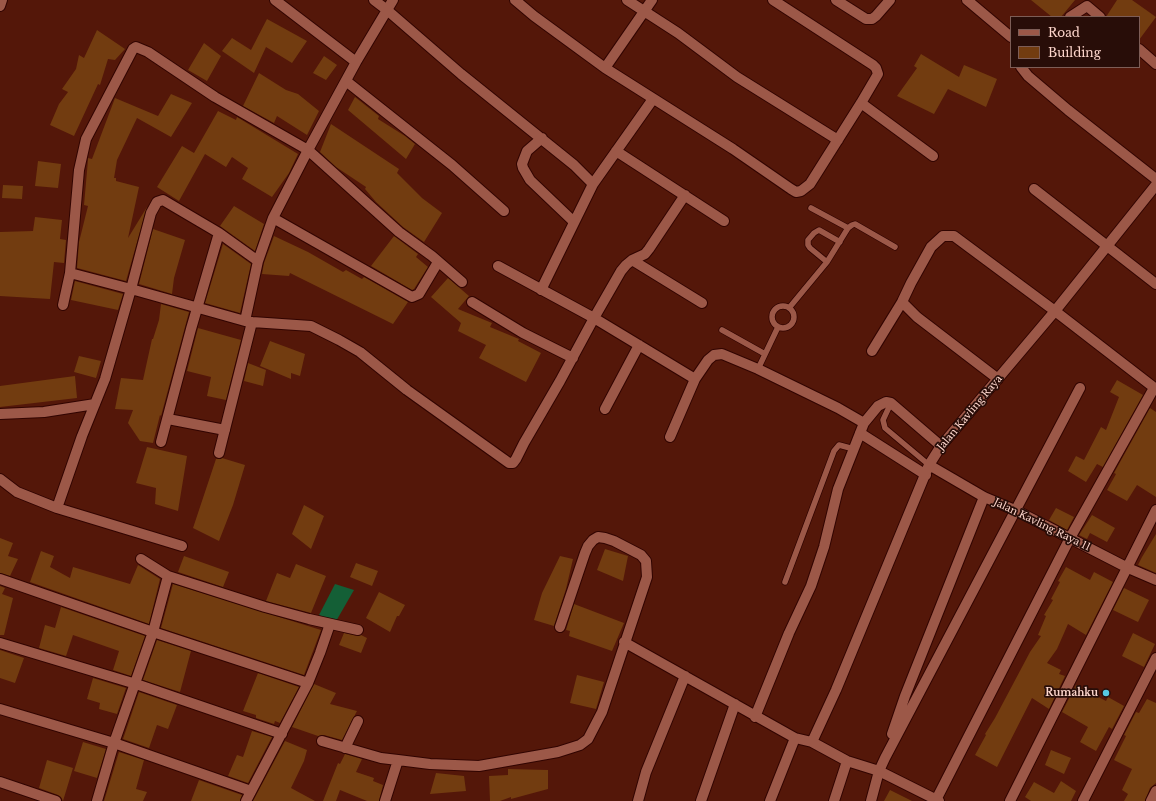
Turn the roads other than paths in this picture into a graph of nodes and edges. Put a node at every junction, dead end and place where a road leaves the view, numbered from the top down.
1 (2, 0) edge
2 (275, 0) edge
3 (374, 0) edge
4 (394, 0) edge
5 (515, 0) edge
6 (627, 0) edge
7 (652, 0) edge
8 (774, 0) edge
9 (836, 0) edge
10 (890, 0) edge
11 (967, 0) edge
12 (0, 6) edge
13 (387, 10) junction
14 (644, 10) junction
15 (1072, 16) edge
16 (1099, 16) edge
17 (1010, 36) edge
18 (1140, 50) edge
19 (356, 62) junction
20 (1156, 64) edge
21 (605, 68) junction
22 (1022, 68) edge
23 (346, 81) junction
24 (653, 99) junction
25 (861, 103) junction
26 (542, 138) junction
27 (838, 140) junction
28 (308, 150) junction
29 (616, 151) junction
30 (933, 156) dead end
31 (1156, 179) edge
32 (593, 184) junction
33 (1156, 185) edge
34 (1034, 189) dead end
35 (685, 195) junction
36 (811, 208) dead end
37 (504, 211) dead end
38 (273, 218) junction
39 (724, 221) dead end
40 (574, 222) junction
41 (848, 228) junction
42 (219, 233) junction
43 (840, 242) junction
44 (1107, 245) junction
45 (895, 247) dead end
46 (632, 260) junction
47 (258, 261) junction
48 (438, 262) junction
49 (827, 262) junction
50 (498, 266) dead end
51 (70, 273) junction
52 (462, 282) dead end
53 (1156, 284) edge
54 (132, 289) junction
55 (541, 290) junction
56 (472, 302) dead end
57 (902, 302) junction
58 (702, 303) dead end
59 (63, 305) dead end
60 (197, 307) junction
61 (789, 308) junction
62 (1055, 311) junction
63 (594, 318) junction
64 (249, 321) junction
65 (778, 327) junction
66 (722, 330) dead end
67 (639, 345) junction
68 (872, 351) dead end
69 (765, 354) junction
70 (573, 358) junction
71 (758, 369) junction
72 (695, 379) junction
73 (998, 379) junction
74 (1080, 388) dead end
75 (1155, 388) edge
76 (891, 403) junction
77 (95, 404) junction
78 (605, 409) dead end
79 (0, 414) edge
80 (168, 419) junction
81 (864, 423) junction
82 (225, 430) junction
83 (860, 433) junction
84 (670, 437) dead end
85 (161, 442) dead end
86 (941, 446) junction
87 (854, 448) junction
88 (219, 453) dead end
89 (927, 470) junction
90 (0, 479) edge
91 (984, 498) junction
92 (57, 508) junction
93 (1016, 510) junction
94 (1156, 510) edge
95 (1070, 538) junction
96 (182, 546) dead end
97 (142, 559) dead end
98 (1128, 568) junction
99 (168, 576) junction
100 (0, 579) edge
101 (1156, 580) edge
102 (785, 582) dead end
103 (330, 624) junction
104 (560, 627) dead end
105 (358, 630) dead end
106 (154, 632) junction
107 (624, 642) junction
108 (0, 643) edge
109 (1156, 658) edge
110 (685, 676) junction
111 (308, 683) junction
112 (136, 684) junction
113 (905, 696) junction
114 (915, 701) junction
115 (735, 704) junction
116 (0, 709) edge
117 (756, 717) junction
118 (358, 721) dead end
119 (282, 734) junction
120 (795, 738) junction
121 (322, 741) dead end
122 (812, 742) junction
123 (114, 743) junction
124 (345, 748) junction
125 (890, 748) junction
126 (398, 760) junction
127 (847, 761) junction
128 (878, 771) junction
129 (0, 782) edge
130 (251, 791) junction
131 (1156, 791) edge
132 (938, 800) edge
133 (56, 801) edge
134 (97, 801) edge
135 (246, 801) edge
136 (385, 801) edge
137 (638, 801) edge
138 (701, 801) edge
139 (770, 801) edge
140 (834, 801) edge
141 (871, 801) edge
142 (1010, 801) edge
143 (1083, 801) edge
144 (1151, 801) edge

1 - 12 street
2 - 19 street
3 - 13 street
4 - 13 street
5 - 21 street
6 - 14 street
7 - 14 street
8 - 25 street
9 - 10 street
11 - 17 street
13 - 19 street
13 - 26 street
14 - 21 street
14 - 27 street
15 - 16 street
18 - 20 street
19 - 23 street
21 - 24 street
22 - 31 street
23 - 28 street
23 - 37 street
24 - 27 street
24 - 29 street
25 - 27 street
25 - 30 street
26 - 32 street
26 - 40 street
28 - 38 street
28 - 48 street
28 - 51 street
29 - 32 street
29 - 35 street
32 - 40 street
33 - 44 street, Jalan Kavling Raya
34 - 44 street
35 - 39 street
35 - 46 street
36 - 41 lane
38 - 47 street
38 - 48 street
40 - 55 street
41 - 43 lane
41 - 45 lane
42 - 47 street
42 - 54 street
42 - 60 street
43 - 49 lane
43 - 49 lane
44 - 53 street
44 - 62 street, Jalan Kavling Raya
46 - 58 street
46 - 63 street
47 - 64 street
48 - 52 street
49 - 61 lane
50 - 55 street
51 - 54 street
51 - 59 street
54 - 60 street
54 - 77 street
55 - 63 street
56 - 70 street
57 - 62 street
57 - 68 street
57 - 73 street
60 - 64 street
60 - 80 street
61 - 65 lane
61 - 65 lane
62 - 73 street, Jalan Kavling Raya
62 - 75 street
63 - 67 street
63 - 70 street
64 - 70 street
64 - 82 street
65 - 69 lane
66 - 69 lane
67 - 72 street
67 - 78 street
69 - 71 lane
71 - 72 street
71 - 81 street
72 - 84 street
73 - 86 street, Jalan Kavling Raya
74 - 93 street
75 - 95 street
76 - 81 street
76 - 86 street
76 - 89 lane
77 - 79 street
77 - 92 street
80 - 82 street
80 - 85 street
81 - 83 street
82 - 88 street
83 - 87 street
83 - 89 street, Jalan Kavling Raya 11
86 - 89 street, Jalan Kavling Raya
87 - 102 lane
87 - 117 street
89 - 91 street, Jalan Kavling Raya 11
89 - 122 street, Jalan Kavling Raya
90 - 92 street
91 - 93 street, Jalan Kavling Raya 11
91 - 113 street
92 - 96 street
93 - 95 street, Jalan Kavling Raya 11
93 - 114 street
94 - 98 street
95 - 98 street, Jalan Kavling Raya 11
95 - 132 street
97 - 99 street
98 - 101 street, Jalan Kavling Raya 11
98 - 142 street
99 - 103 street
99 - 106 street
100 - 106 street
103 - 105 street
103 - 111 street
104 - 107 street
106 - 111 street
106 - 112 street
107 - 110 street
107 - 126 street
108 - 112 street
109 - 143 street
110 - 115 street
110 - 137 street
111 - 119 street
112 - 119 street
112 - 123 street
113 - 114 street
113 - 125 street
114 - 125 street
115 - 117 street
115 - 138 street
116 - 123 street
117 - 120 street
118 - 124 street
119 - 130 street
120 - 122 street
120 - 139 street
121 - 124 street
122 - 127 street
123 - 130 street
123 - 134 street
124 - 126 street
125 - 128 street
126 - 136 street
127 - 128 street
127 - 140 street
128 - 132 street
128 - 141 street
129 - 133 street
130 - 135 street
131 - 144 street

